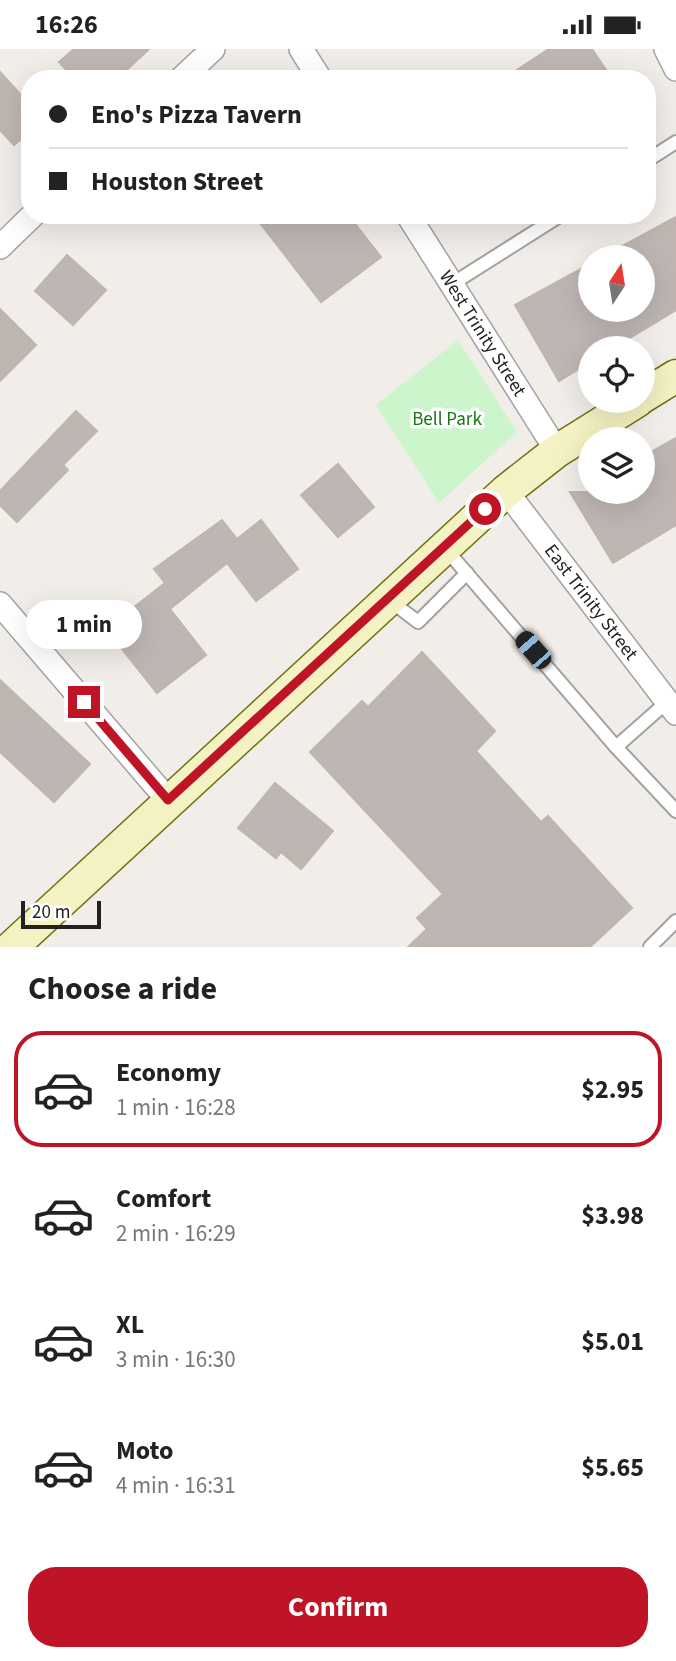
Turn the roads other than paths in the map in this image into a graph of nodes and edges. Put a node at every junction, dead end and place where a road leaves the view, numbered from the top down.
1 (213, 49) edge
2 (301, 49) edge
3 (666, 49) edge
4 (676, 69) edge
5 (190, 70) edge
6 (314, 70) edge
7 (676, 142) edge
8 (656, 155) edge
9 (24, 224) edge
10 (414, 224) edge
11 (547, 224) edge
12 (0, 247) edge
13 (452, 284) junction
14 (676, 376) edge
15 (655, 389) edge
16 (618, 413) edge
17 (557, 451) junction
18 (506, 491) junction
19 (444, 547) junction
20 (467, 573) junction
21 (388, 599) junction
22 (0, 604) edge
23 (672, 708) edge
24 (616, 747) junction
25 (168, 800) junction
26 (676, 811) edge
27 (676, 921) edge
28 (12, 947) edge
29 (650, 947) edge

1 - 5 street
2 - 6 street
3 - 4 street
7 - 8 lane
9 - 12 street
10 - 13 street, West Trinity Street
11 - 13 lane
13 - 17 street, West Trinity Street
14 - 15 main road
16 - 17 main road
17 - 18 main road
18 - 19 main road
18 - 23 street, East Trinity Street
19 - 20 lane
19 - 21 main road
20 - 21 lane
20 - 24 lane
21 - 25 main road
22 - 25 street
23 - 24 lane
24 - 26 lane
25 - 28 main road
27 - 29 lane

